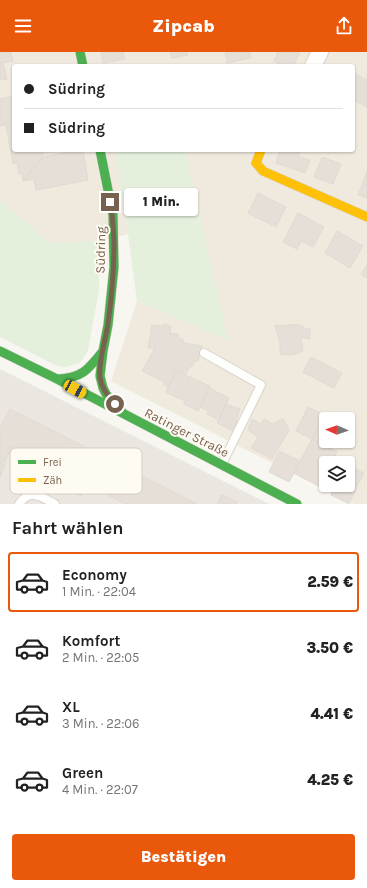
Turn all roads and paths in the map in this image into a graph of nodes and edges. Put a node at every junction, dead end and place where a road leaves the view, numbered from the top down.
1 (80, 52) edge
2 (320, 52) edge
3 (83, 64) edge
4 (314, 64) edge
5 (100, 152) edge
6 (260, 152) edge
7 (367, 217) edge
8 (103, 350) junction
9 (0, 351) edge
10 (204, 353) dead end
11 (56, 379) junction
12 (124, 414) junction
13 (221, 465) junction
14 (19, 504) edge
15 (55, 504) edge
16 (297, 504) edge

1 - 3 street
2 - 4 street
5 - 8 street, Südring
6 - 7 street
8 - 11 street, Südring
8 - 12 street, Südring
9 - 11 street, Ratinger Straße
10 - 13 lane
11 - 12 street, Ratinger Straße
12 - 13 street, Ratinger Straße
13 - 16 street, Ratinger Straße
14 - 15 lane

